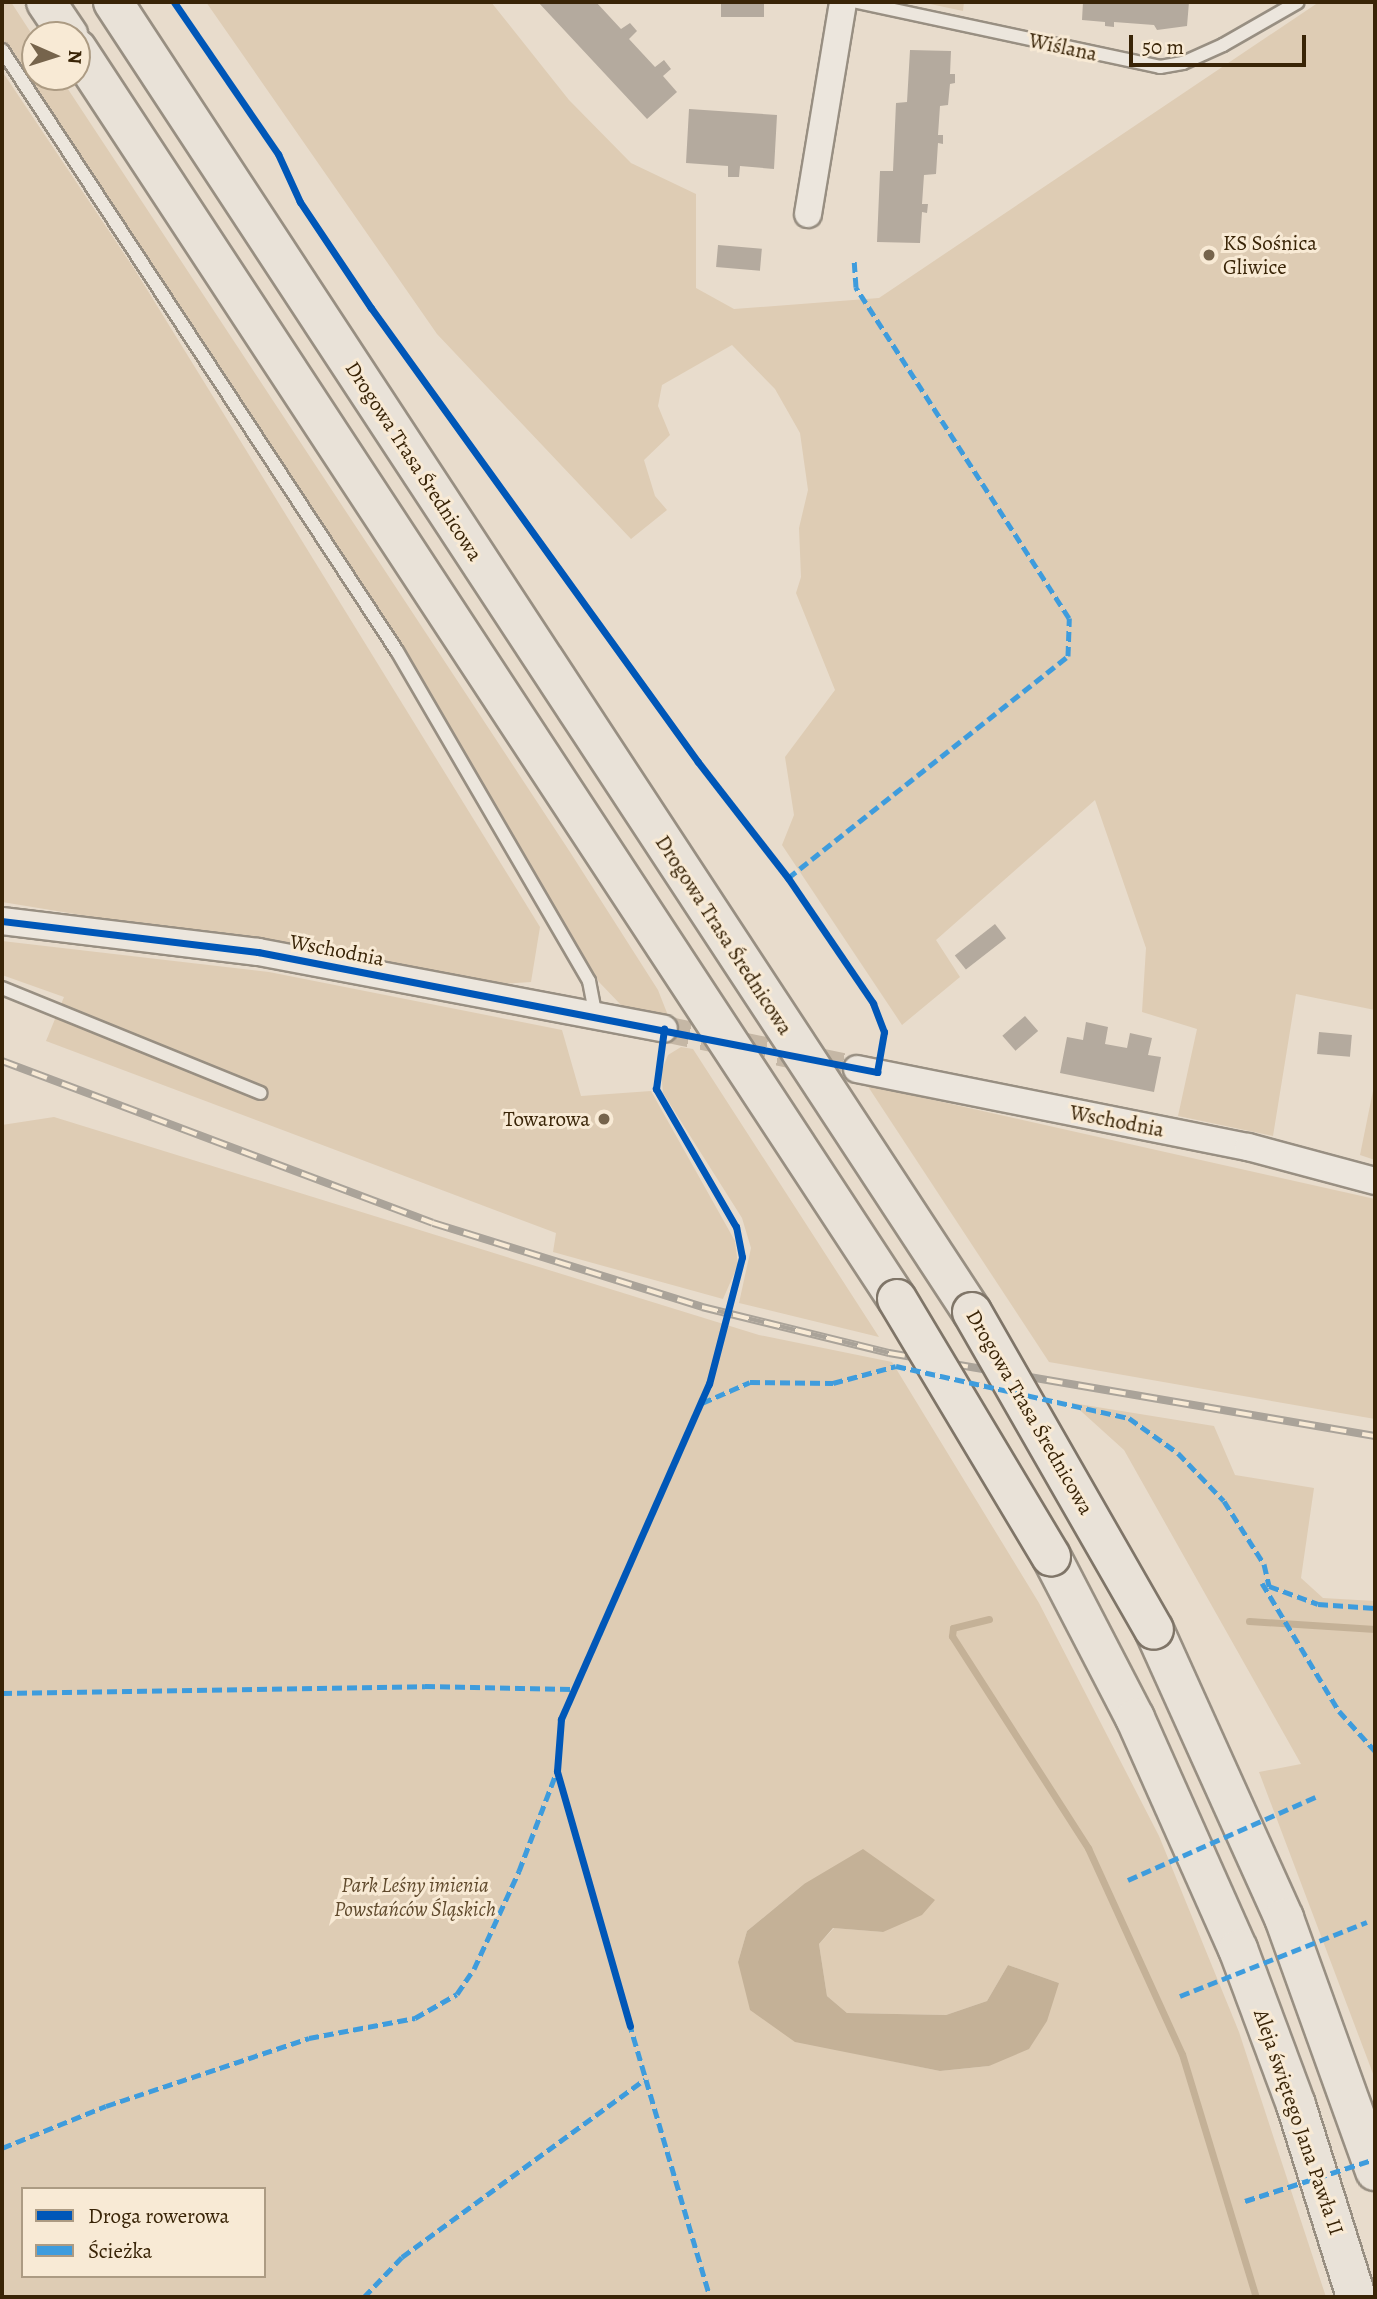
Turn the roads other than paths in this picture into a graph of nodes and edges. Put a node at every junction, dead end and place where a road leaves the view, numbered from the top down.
1 (46, 2) edge
2 (113, 2) edge
3 (843, 2) edge
4 (857, 2) edge
5 (1298, 2) edge
6 (59, 21) edge
7 (2, 50) edge
8 (91, 70) edge
9 (808, 214) dead end
10 (2, 921) edge
11 (2, 988) edge
12 (596, 1016) junction
13 (664, 1029) tunnel mouth
14 (857, 1069) tunnel mouth
15 (261, 1093) dead end
16 (1375, 1181) edge
17 (1375, 2171) edge
18 (1356, 2297) edge

1 - 6 main road
2 - 17 main road, Drogowa Trasa Średnicowa, bridge
3 - 9 street
4 - 5 lane, Wiślana
7 - 12 lane
8 - 18 main road, Aleja świętego Jana Pawła II, bridge
10 - 12 street, Wschodnia
11 - 15 lane
12 - 13 street, Wschodnia
14 - 16 street, Wschodnia

